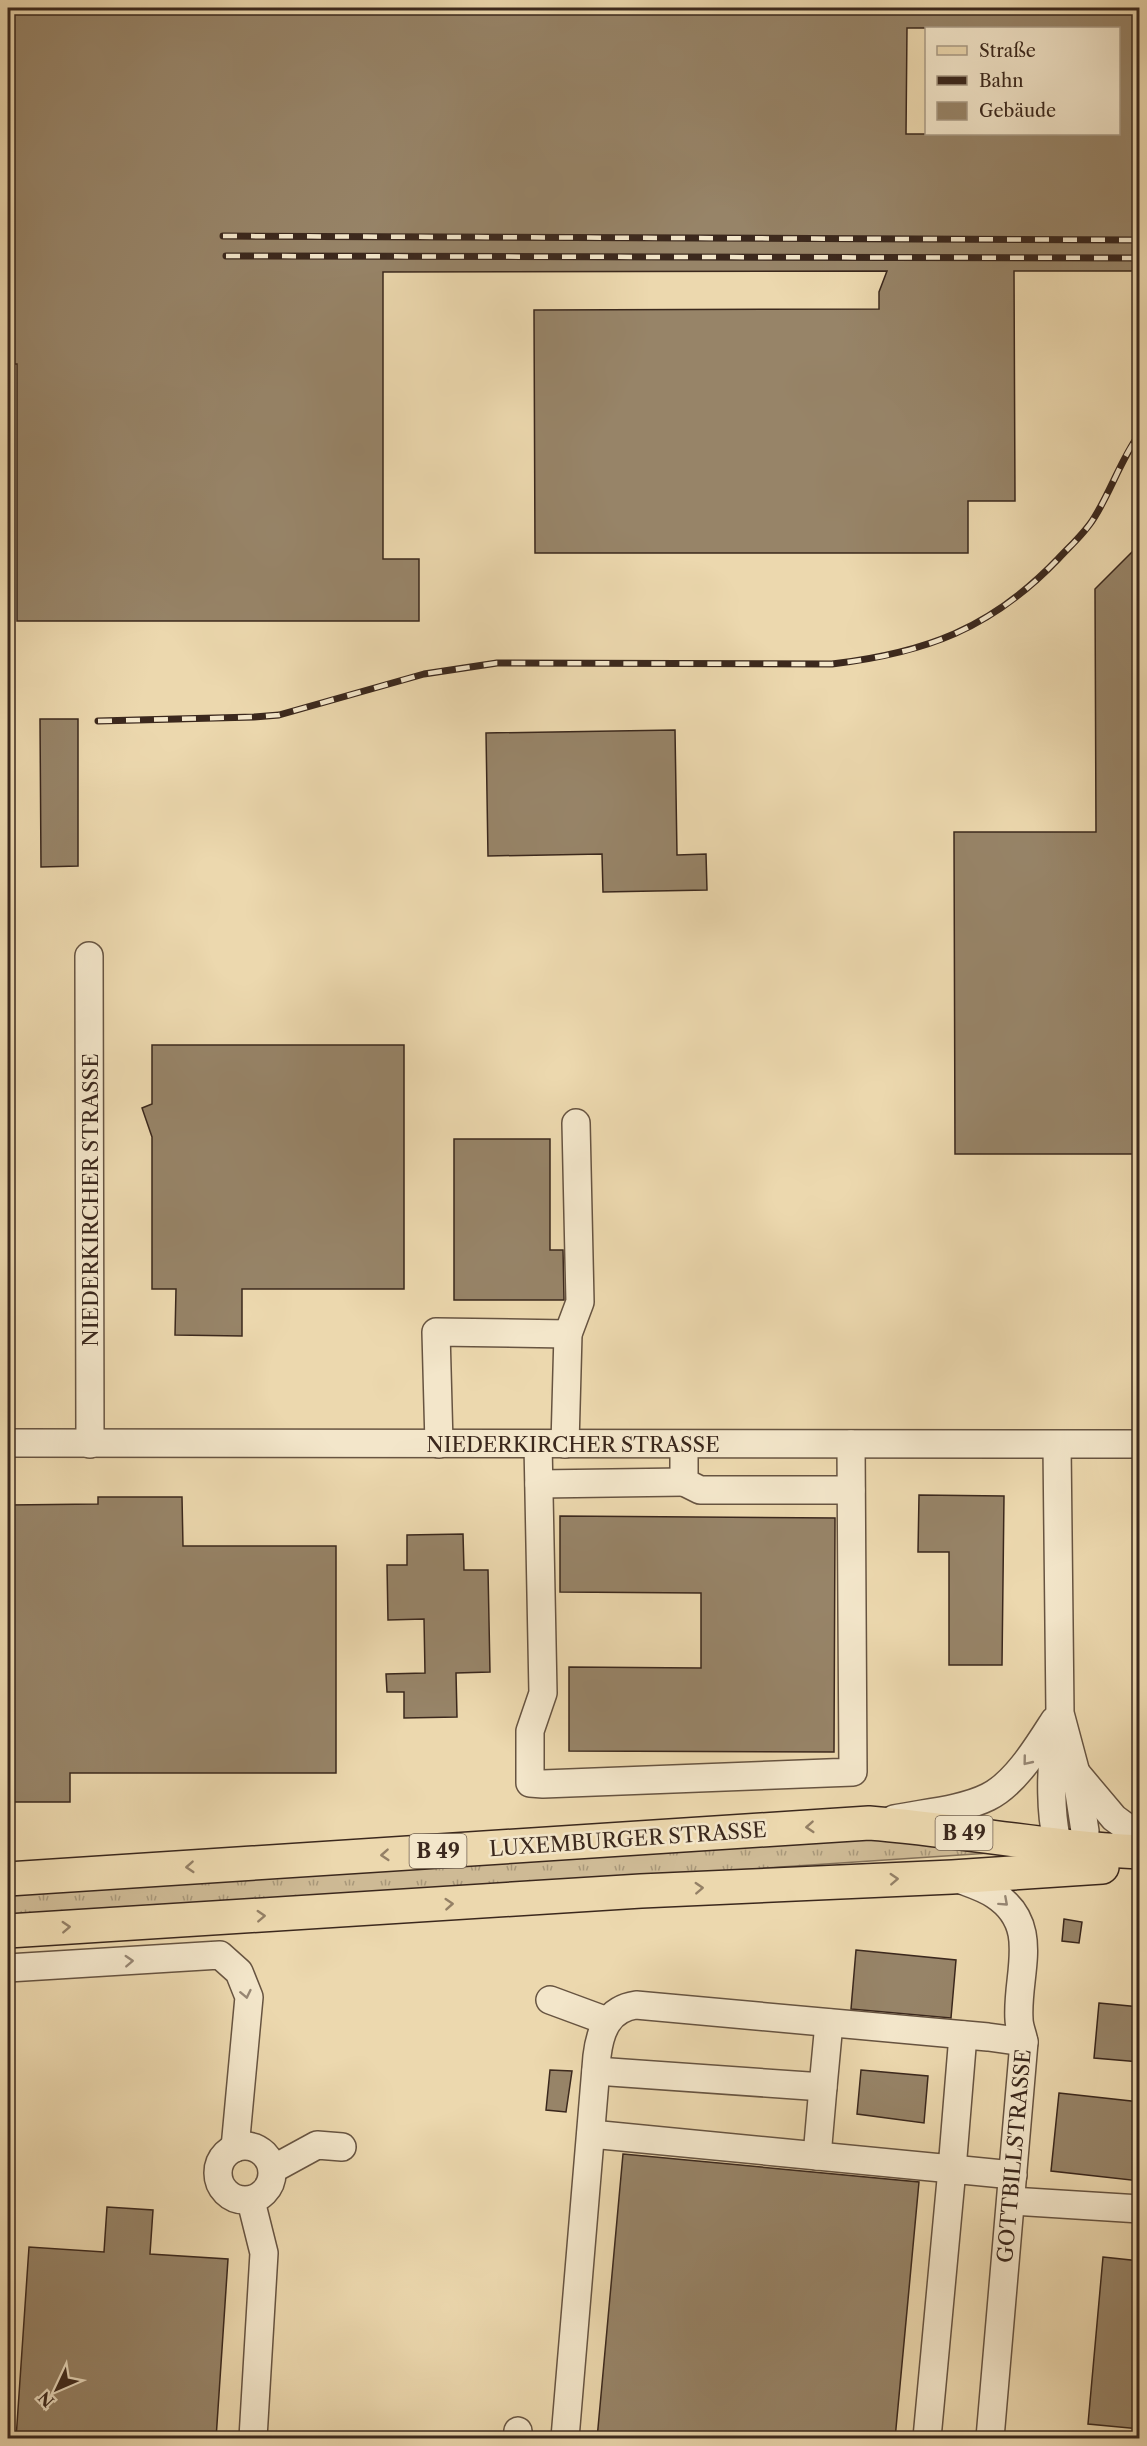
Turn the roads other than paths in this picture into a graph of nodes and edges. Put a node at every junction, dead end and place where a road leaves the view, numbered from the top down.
1 (89, 956) dead end
2 (576, 1123) dead end
3 (568, 1334) junction
4 (8, 1443) edge
5 (90, 1444) junction
6 (439, 1444) junction
7 (538, 1444) junction
8 (565, 1444) junction
9 (684, 1444) junction
10 (851, 1444) junction
11 (1140, 1444) edge
12 (1057, 1445) junction
13 (684, 1482) junction
14 (539, 1484) junction
15 (851, 1490) junction
16 (1060, 1713) junction
17 (1076, 1773) junction
18 (868, 1823) junction
19 (1140, 1837) edge
20 (1140, 1852) edge
21 (1070, 1855) junction
22 (1140, 1862) edge
23 (952, 1877) junction
24 (8, 1879) edge
25 (8, 1931) edge
26 (8, 1968) edge
27 (550, 2000) dead end
28 (607, 2021) junction
29 (829, 2023) junction
30 (963, 2035) junction
31 (1024, 2042) junction
32 (596, 2072) junction
33 (823, 2087) junction
34 (591, 2134) junction
35 (342, 2147) dead end
36 (235, 2148) junction
37 (817, 2156) junction
38 (273, 2169) junction
39 (952, 2169) junction
40 (1012, 2188) junction
41 (251, 2200) junction
42 (1140, 2209) edge
43 (253, 2439) edge
44 (565, 2439) edge
45 (927, 2439) edge
46 (990, 2439) edge

1 - 5 street, NIEDERKIRCHER STRASSE
2 - 3 street
3 - 6 street
3 - 8 street
4 - 5 street, NIEDERKIRCHER STRASSE
5 - 6 street, NIEDERKIRCHER STRASSE
6 - 7 street, NIEDERKIRCHER STRASSE
7 - 8 street, NIEDERKIRCHER STRASSE
7 - 14 street
8 - 9 street, NIEDERKIRCHER STRASSE
9 - 10 street, NIEDERKIRCHER STRASSE
9 - 13 street
10 - 12 street, NIEDERKIRCHER STRASSE
10 - 15 street
11 - 12 street, NIEDERKIRCHER STRASSE
12 - 16 street
13 - 14 street
13 - 15 street
14 - 15 street
16 - 17 street
16 -> 18 street
16 - 21 street
17 - 19 street
17 - 21 street
18 - 21 main road, LUXEMBURGER STRASSE / B 49
18 -> 24 main road, LUXEMBURGER STRASSE / B 49
20 - 21 main road, LUXEMBURGER STRASSE / B 49
21 - 22 main road, LUXEMBURGER STRASSE / B 49
21 - 23 main road, LUXEMBURGER STRASSE / B 49
25 -> 23 main road, LUXEMBURGER STRASSE / B 49
23 -> 31 street, GOTTBILLSTRASSE
26 -> 36 street
27 - 28 street
28 - 29 street
28 - 32 street
29 - 30 street
29 - 33 street
30 - 31 street
30 - 39 street
31 - 40 street, GOTTBILLSTRASSE
32 - 33 street
32 - 34 street
33 - 37 street
34 - 37 street
34 - 44 street
35 - 38 street
36 - 38 street
36 - 41 street
37 - 39 street
38 - 41 street
39 - 40 street
39 - 45 street
40 - 42 street
40 - 46 street, GOTTBILLSTRASSE
41 - 43 street

